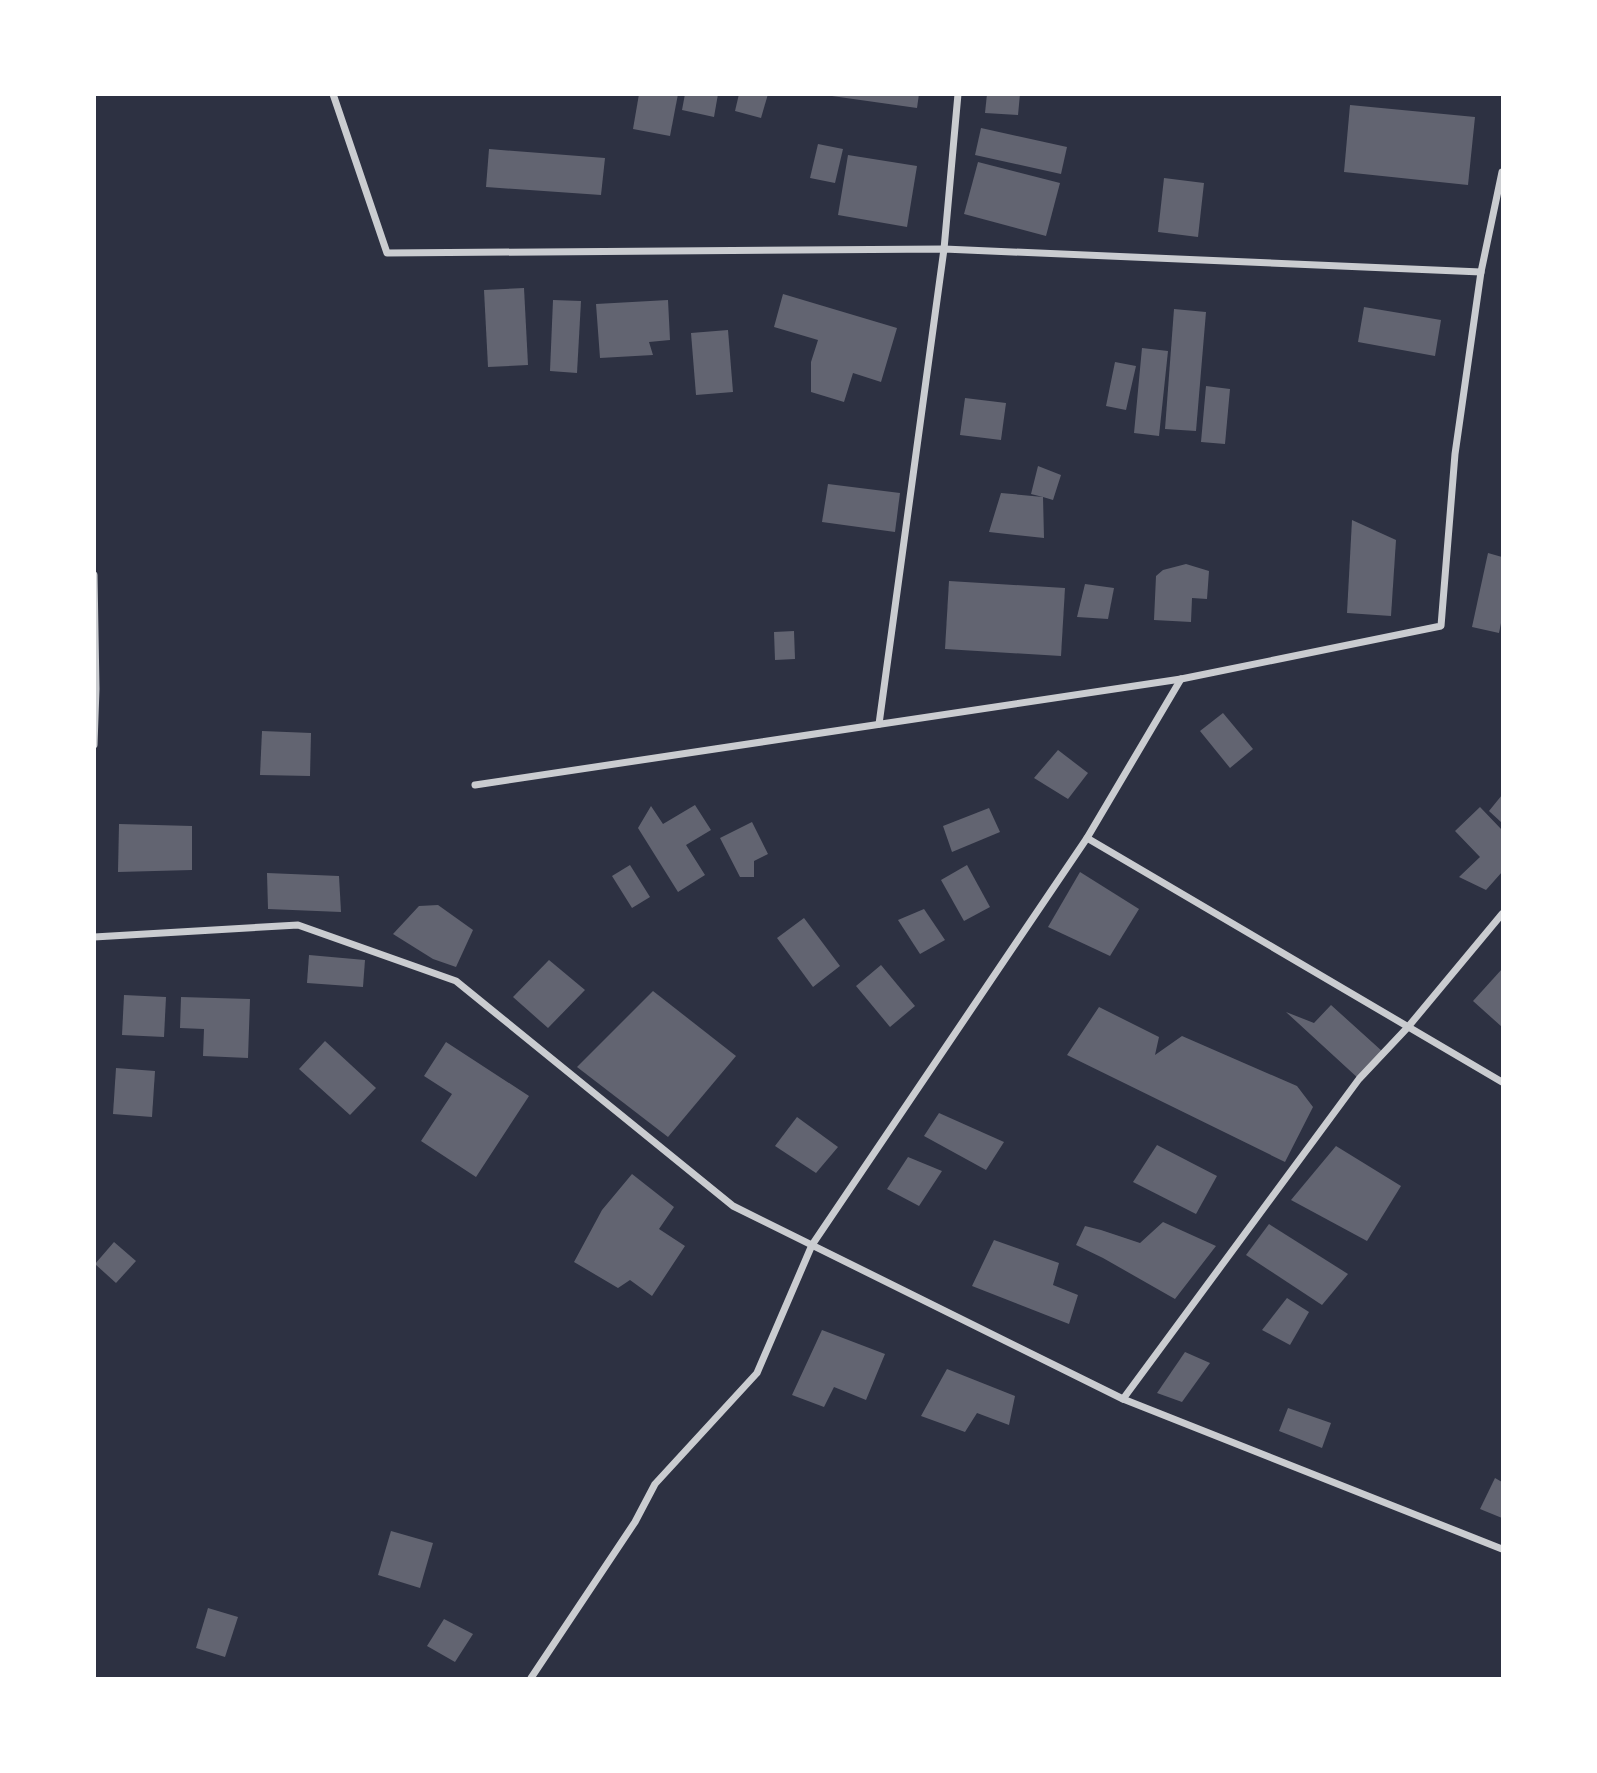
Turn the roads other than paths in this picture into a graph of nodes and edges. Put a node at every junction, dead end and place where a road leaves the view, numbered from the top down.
1 (333, 94) edge
2 (958, 94) edge
3 (1503, 172) edge
4 (944, 249) junction
5 (1481, 272) junction
6 (94, 575) edge
7 (1181, 679) junction
8 (95, 689) edge
9 (879, 724) junction
10 (94, 745) edge
11 (475, 785) dead end
12 (1087, 838) junction
13 (1503, 914) edge
14 (94, 937) edge
15 (1408, 1027) junction
16 (1503, 1082) edge
17 (812, 1245) junction
18 (1123, 1399) junction
19 (1503, 1549) edge
20 (531, 1678) edge

1 - 4 street
2 - 4 street
3 - 5 street
4 - 5 street
4 - 9 street
5 - 7 street
6 - 8 street
7 - 9 street
7 - 12 street
8 - 10 street
9 - 11 street
12 - 15 street
12 - 17 street
13 - 15 street
14 - 17 street
15 - 16 street
15 - 18 street
17 - 18 street
17 - 20 street
18 - 19 street

